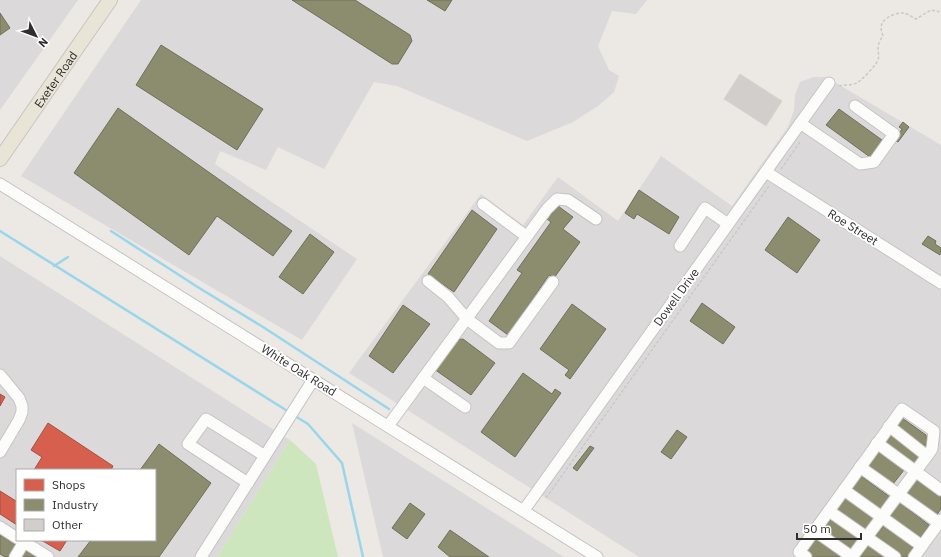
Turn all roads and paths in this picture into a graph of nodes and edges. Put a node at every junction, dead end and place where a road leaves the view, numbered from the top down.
1 (110, 0) edge
2 (941, 12) edge
3 (827, 86) joint
4 (856, 106) dead end
5 (800, 123) junction
6 (800, 142) dead end
7 (0, 159) edge
8 (770, 175) junction
9 (0, 184) edge
10 (483, 204) dead end
11 (596, 219) dead end
12 (728, 224) junction
13 (526, 236) junction
14 (680, 246) dead end
15 (428, 281) dead end
16 (553, 282) dead end
17 (941, 283) edge
18 (467, 319) junction
19 (0, 375) edge
20 (423, 378) junction
21 (313, 380) junction
22 (465, 407) dead end
23 (388, 426) junction
24 (889, 426) junction
25 (877, 444) junction
26 (0, 452) edge
27 (265, 456) junction
28 (928, 456) junction
29 (860, 467) junction
30 (916, 471) junction
31 (248, 483) junction
32 (844, 490) junction
33 (941, 490) edge
34 (898, 495) junction
35 (546, 498) dead end
36 (524, 510) junction
37 (830, 510) junction
38 (882, 517) junction
39 (940, 522) edge
40 (0, 527) edge
41 (815, 531) junction
42 (16, 537) edge
43 (867, 537) junction
44 (21, 541) edge
45 (23, 541) edge
46 (922, 546) junction
47 (15, 557) edge
48 (48, 557) edge
49 (202, 557) edge
50 (597, 557) edge
51 (806, 557) edge
52 (895, 557) edge
53 (914, 557) edge

1 - 7 main road, Exeter Road
2 - 3 path
3 - 5 street, Dowell Drive
4 - 5 street
5 - 8 street, Dowell Drive
6 - 8 path
8 - 12 street, Dowell Drive
8 - 17 street, Roe Street
8 - 35 path
9 - 21 street, White Oak Road
10 - 13 street
11 - 13 street
12 - 14 street
12 - 36 street, Dowell Drive
13 - 18 street
15 - 18 street
16 - 18 street
18 - 20 street
19 - 26 street
20 - 22 street
20 - 23 street
21 - 23 street, White Oak Road
21 - 27 street
23 - 36 street, White Oak Road
24 - 25 street
24 - 28 street
24 - 28 street
25 - 29 street
25 - 30 street
27 - 31 street
27 - 31 street
28 - 30 street
29 - 32 street
29 - 34 street
30 - 33 street
30 - 34 street
31 - 49 street
32 - 37 street
32 - 38 street
34 - 38 street
34 - 39 street
36 - 50 street, White Oak Road
37 - 41 street
37 - 43 street
38 - 43 street
38 - 46 street
39 - 46 street
40 - 42 street
41 - 43 street
41 - 51 street
43 - 52 street
44 - 47 street
45 - 48 street
46 - 53 street

